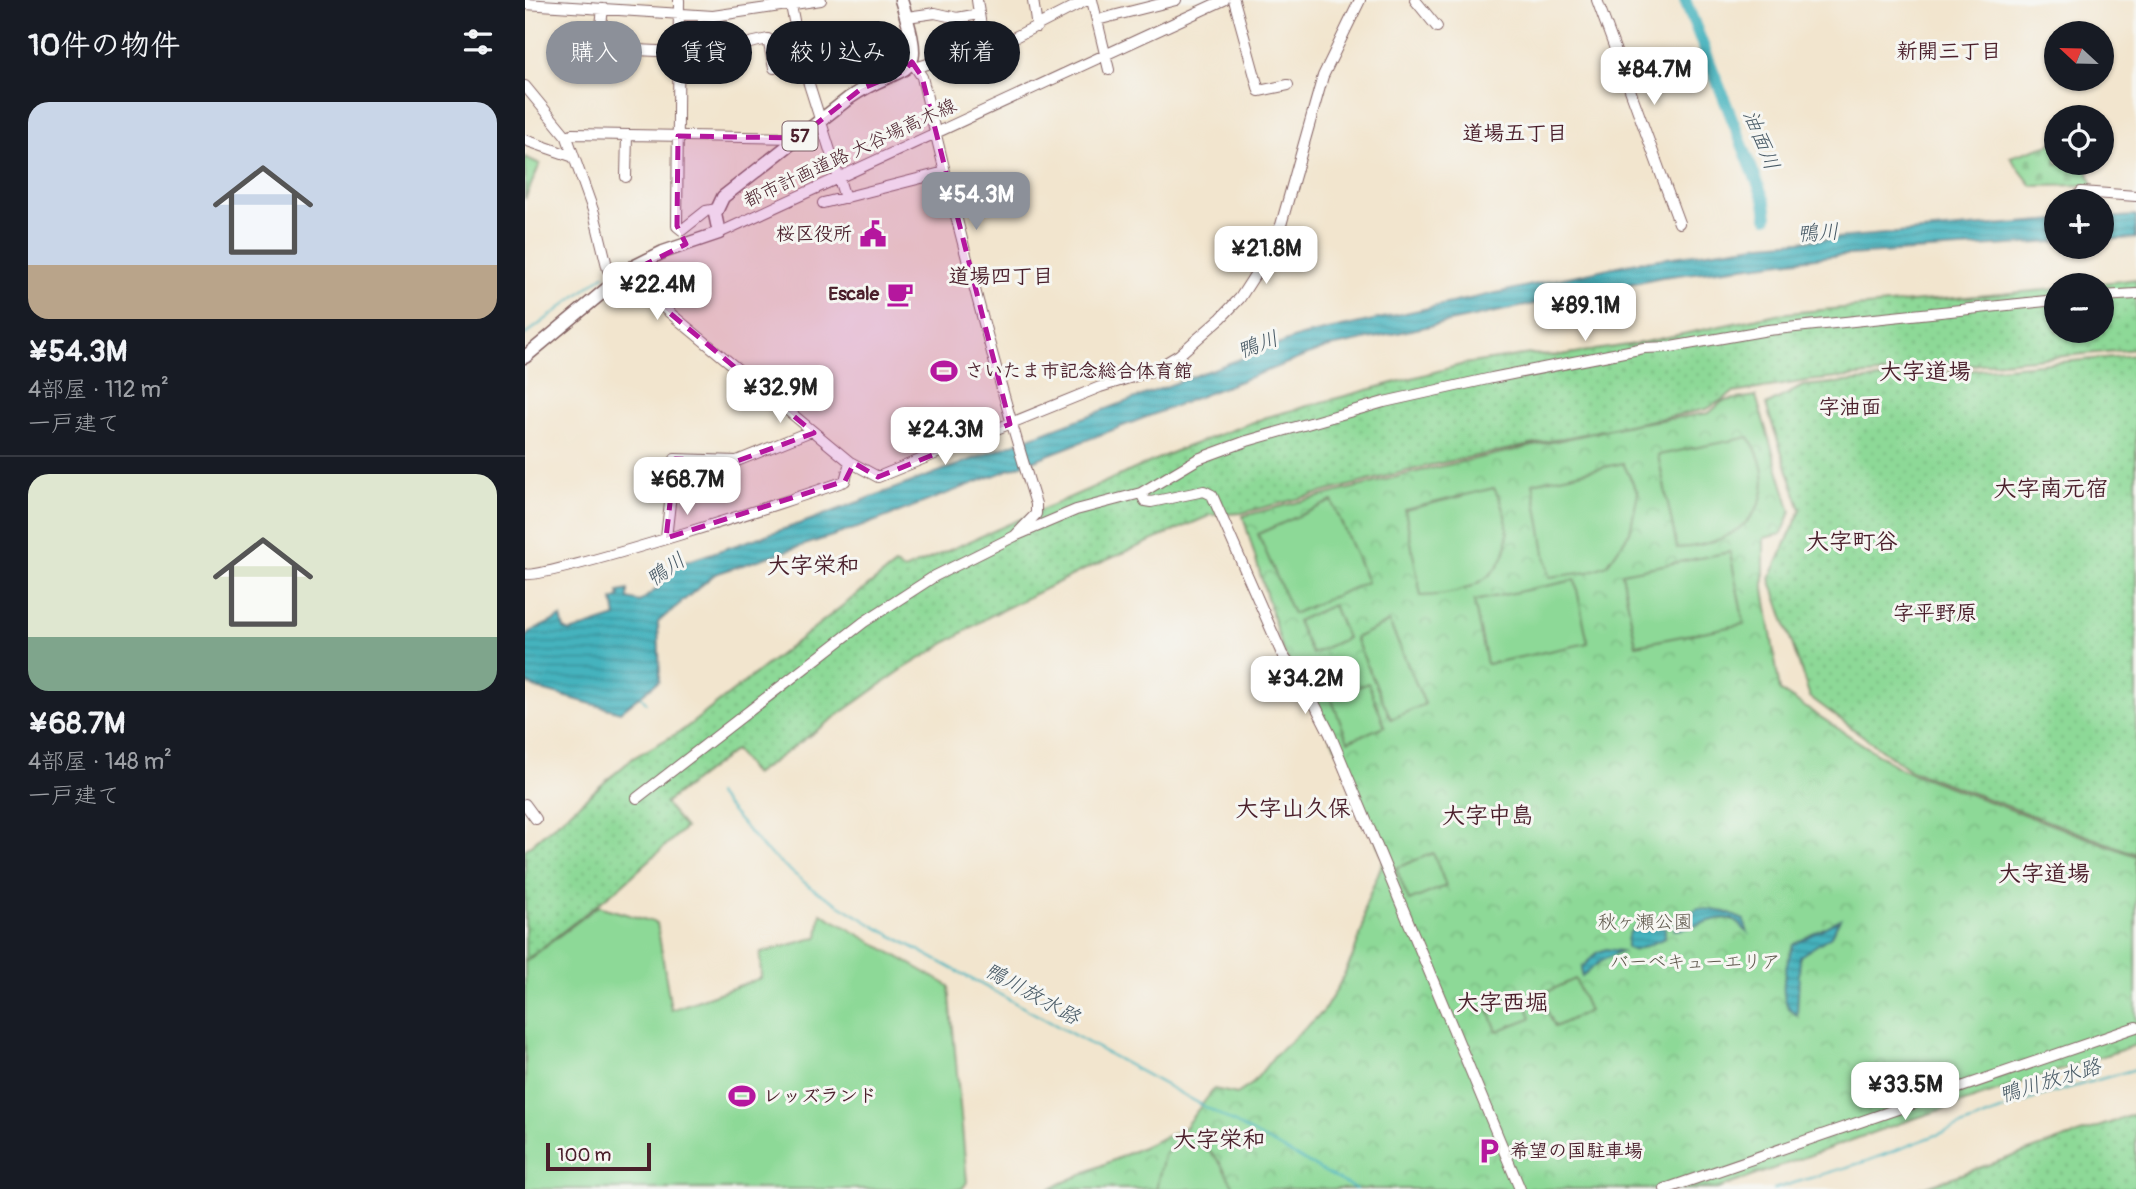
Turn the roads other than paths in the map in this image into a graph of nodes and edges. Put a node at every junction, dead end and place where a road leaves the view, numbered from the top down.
1 (679, 0) edge
2 (821, 0) edge
3 (901, 0) edge
4 (977, 0) edge
5 (1033, 0) edge
6 (1090, 0) edge
7 (1176, 0) edge
8 (1234, 0) edge
9 (1360, 0) edge
10 (1415, 0) edge
11 (1597, 0) edge
12 (1221, 1) edge
13 (790, 2) edge
14 (525, 4) edge
15 (601, 6) edge
16 (679, 14) junction
17 (979, 14) junction
18 (907, 18) junction
19 (1097, 20) junction
20 (679, 21) edge
21 (980, 21) edge
22 (1037, 27) junction
23 (1437, 27) dead end
24 (1020, 33) edge
25 (1105, 56) junction
26 (924, 62) edge
27 (915, 64) junction
28 (1109, 70) dead end
29 (679, 84) edge
30 (1288, 85) dead end
31 (525, 86) edge
32 (820, 120) junction
33 (935, 133) junction
34 (627, 135) junction
35 (678, 136) junction
36 (567, 137) junction
37 (798, 138) junction
38 (525, 140) edge
39 (574, 157) junction
40 (945, 172) junction
41 (626, 177) dead end
42 (839, 178) junction
43 (2114, 194) edge
44 (2136, 196) edge
45 (845, 198) junction
46 (823, 203) dead end
47 (716, 209) junction
48 (1679, 223) dead end
49 (719, 233) junction
50 (624, 275) junction
51 (2136, 294) edge
52 (2114, 295) edge
53 (2044, 301) edge
54 (525, 357) edge
55 (1011, 426) junction
56 (811, 431) junction
57 (850, 462) junction
58 (1141, 493) junction
59 (1015, 536) junction
60 (666, 538) junction
61 (525, 574) edge
62 (637, 798) dead end
63 (525, 804) edge
64 (536, 819) dead end
65 (2136, 1027) edge
66 (1520, 1189) edge
67 (1665, 1189) edge

1 - 16 street
2 - 13 street
3 - 18 main road
4 - 17 street
5 - 22 street
6 - 19 street
6 - 22 street
7 - 19 street
8 - 30 street
9 - 55 street
10 - 23 street
11 - 48 street
12 - 25 street, 都市計画道路 大谷場高木線
13 - 16 street
13 - 32 street
14 - 15 street
15 - 16 street
16 - 20 street
17 - 18 street
17 - 21 street
18 - 27 main road
19 - 25 street
22 - 24 street
25 - 28 street
25 - 33 street, 都市計画道路 大谷場高木線
26 - 27 street
27 - 32 main road, 57
27 - 33 street
29 - 35 street
31 - 36 street
32 - 37 main road, 57
32 - 42 street
33 - 40 street
33 - 42 street, 都市計画道路 大谷場高木線
34 - 35 street
34 - 36 street
34 - 41 street
35 - 37 street
35 - 47 street
36 - 39 street
37 - 47 main road, 57
38 - 39 street
39 - 50 street
40 - 45 street
40 - 55 street
42 - 45 street
42 - 49 street, 都市計画道路 大谷場高木線
43 - 44 street
45 - 46 street
47 - 49 main road
49 - 50 main road
50 - 54 main road
50 - 56 street
51 - 52 street
53 - 58 street
55 - 57 street
55 - 59 street
56 - 57 street
56 - 60 street
57 - 60 street
58 - 59 street
58 - 66 street
59 - 62 street
60 - 61 street
63 - 64 street
65 - 67 street

